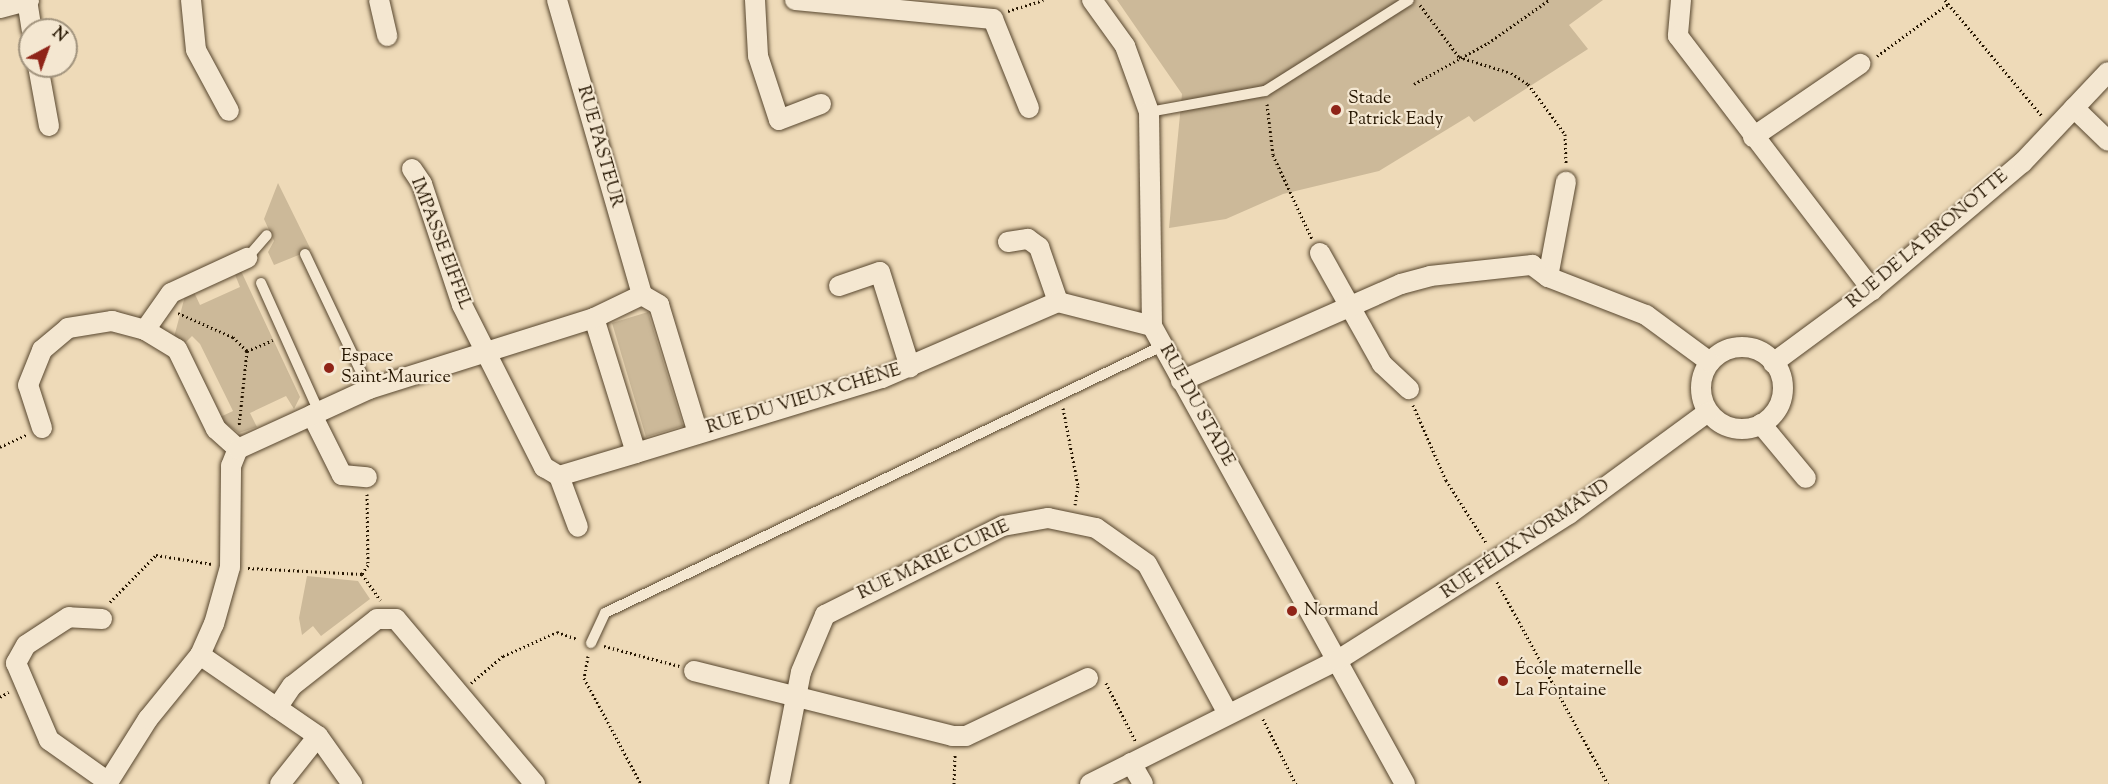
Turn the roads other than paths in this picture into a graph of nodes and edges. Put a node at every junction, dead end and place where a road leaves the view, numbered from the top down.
1 (28, 0) edge
2 (190, 0) edge
3 (379, 0) edge
4 (556, 0) edge
5 (755, 0) edge
6 (795, 0) edge
7 (1092, 0) edge
8 (1409, 0) edge
9 (1681, 0) edge
10 (0, 8) edge
11 (30, 18) edge
12 (387, 36) dead end
13 (1860, 64) road end
14 (2108, 72) edge
15 (40, 78) edge
16 (821, 104) dead end
17 (1029, 108) dead end
18 (2074, 108) junction
19 (230, 111) dead end
20 (1149, 112) junction
21 (49, 126) dead end
22 (1754, 137) junction
23 (2108, 141) edge
24 (412, 169) dead end
25 (1566, 182) road end
26 (267, 235) dead end
27 (1008, 242) dead end
28 (1320, 253) road end
29 (305, 254) dead end
30 (247, 258) joint
31 (1548, 277) junction
32 (261, 283) dead end
33 (839, 286) dead end
34 (1872, 290) junction
35 (642, 295) junction
36 (1058, 302) junction
37 (1348, 305) junction
38 (594, 318) junction
39 (1152, 327) junction
40 (145, 330) junction
41 (1162, 346) junction
42 (484, 351) junction
43 (1710, 362) junction
44 (1773, 363) junction
45 (910, 367) junction
46 (1181, 381) junction
47 (369, 389) junction
48 (1409, 389) road end
49 (1708, 412) junction
50 (316, 413) junction
51 (1761, 424) junction
52 (42, 428) road end
53 (698, 433) junction
54 (238, 448) junction
55 (636, 453) junction
56 (559, 476) junction
57 (367, 477) road end
58 (1806, 478) dead end
59 (578, 527) dead end
60 (102, 619) road end
61 (591, 643) road end
62 (200, 655) junction
63 (1338, 660) junction
64 (694, 671) road end
65 (1088, 678) road end
66 (796, 700) junction
67 (277, 708) junction
68 (1228, 714) junction
69 (318, 736) junction
70 (1137, 761) junction
71 (107, 783) edge
72 (280, 784) edge
73 (352, 784) edge
74 (535, 784) edge
75 (779, 784) edge
76 (1090, 784) edge
77 (1143, 784) edge
78 (1405, 784) edge

1 - 10 street
1 - 11 street
2 - 19 street
3 - 12 street
4 - 35 street, RUE PASTEUR
5 - 16 street
6 - 17 street
7 - 20 street, RUE DU STADE
8 - 20 lane
9 - 22 street
13 - 22 street
14 - 18 street, RUE DE LA BRONOTTE
15 - 21 street
18 - 23 street
18 - 34 street, RUE DE LA BRONOTTE
20 - 39 street, RUE DU STADE
22 - 34 street
24 - 42 street, IMPASSE EIFFEL
25 - 31 street
26 - 30 lane
27 - 36 street
28 - 37 street
29 - 47 lane
30 - 40 street
31 - 37 street
31 - 43 street
32 - 50 lane
33 - 45 street, RUE DU VIEUX CHÊNE
34 - 44 street, RUE DE LA BRONOTTE
35 - 38 street
35 - 53 street
36 - 39 street
36 - 45 street, RUE DU VIEUX CHÊNE
37 - 46 street
37 - 48 street
38 - 42 street
38 - 55 street
39 - 41 street, RUE DU STADE
40 - 52 street
40 - 54 street
41 - 46 street, RUE DU STADE
41 - 61 lane
42 - 47 street
42 - 56 street, IMPASSE EIFFEL
43 - 44 street
43 - 49 street
44 - 51 street
45 - 53 street, RUE DU VIEUX CHÊNE
46 - 63 street, RUE DU STADE
47 - 50 street
49 - 51 street
49 - 63 street, RUE FÉLIX NORMAND
50 - 54 street
50 - 57 street
51 - 58 street
53 - 55 street, RUE DU VIEUX CHÊNE
54 - 62 street
55 - 56 street, RUE DU VIEUX CHÊNE
56 - 59 street
60 - 71 street
62 - 67 street
62 - 71 street
63 - 68 street, RUE FÉLIX NORMAND
63 - 78 street, RUE DU STADE
64 - 66 street
65 - 66 street
66 - 68 street, RUE MARIE CURIE
66 - 75 street, RUE MARIE CURIE
67 - 69 street
67 - 74 street
68 - 70 street, RUE FÉLIX NORMAND
69 - 72 street
69 - 73 street
70 - 76 street, RUE FÉLIX NORMAND
70 - 77 street

